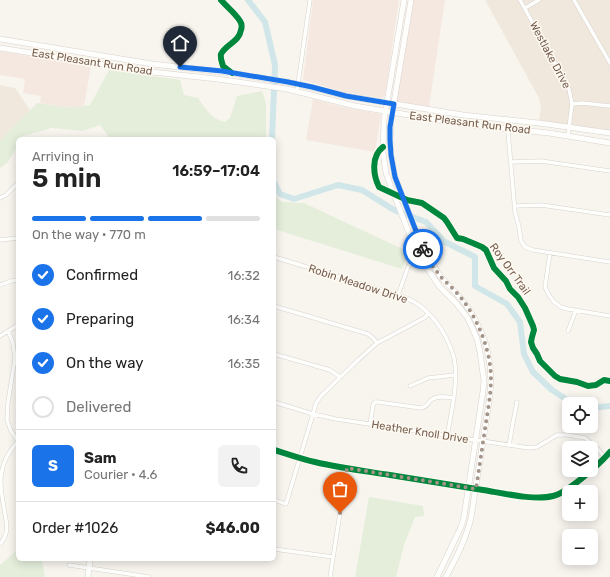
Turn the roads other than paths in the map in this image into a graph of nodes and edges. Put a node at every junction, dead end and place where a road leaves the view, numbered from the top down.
1 (310, 0) edge
2 (404, 0) edge
3 (410, 0) edge
4 (520, 0) edge
5 (540, 0) edge
6 (574, 0) edge
7 (524, 8) junction
8 (0, 39) edge
9 (18, 42) junction
10 (0, 48) edge
11 (16, 51) junction
12 (106, 57) junction
13 (395, 62) junction
14 (401, 63) junction
15 (610, 63) edge
16 (105, 64) junction
17 (194, 68) junction
18 (193, 76) junction
19 (298, 84) junction
20 (297, 91) junction
21 (346, 96) junction
22 (388, 103) junction
23 (346, 104) junction
24 (394, 104) junction
25 (572, 104) junction
26 (610, 106) edge
27 (386, 112) junction
28 (393, 113) junction
29 (463, 115) junction
30 (507, 120) junction
31 (462, 124) junction
32 (569, 127) junction
33 (507, 128) junction
34 (610, 134) edge
35 (568, 136) junction
36 (610, 143) edge
37 (510, 162) junction
38 (610, 171) edge
39 (16, 186) edge
40 (14, 188) joint
41 (0, 198) edge
42 (515, 206) junction
43 (610, 215) edge
44 (16, 238) edge
45 (0, 240) edge
46 (550, 253) junction
47 (425, 254) junction
48 (419, 257) junction
49 (276, 258) edge
50 (610, 262) edge
51 (16, 280) edge
52 (0, 285) edge
53 (398, 295) junction
54 (276, 307) edge
55 (576, 310) junction
56 (428, 314) junction
57 (610, 316) edge
58 (16, 326) edge
59 (8, 331) junction
60 (568, 331) dead end
61 (0, 336) edge
62 (377, 343) junction
63 (276, 355) edge
64 (456, 375) junction
65 (340, 377) junction
66 (410, 386) dead end
67 (454, 398) junction
68 (517, 402) dead end
69 (276, 403) edge
70 (313, 414) junction
71 (370, 425) junction
72 (448, 437) junction
73 (16, 438) edge
74 (476, 441) junction
75 (483, 442) junction
76 (16, 443) edge
77 (510, 446) junction
78 (276, 451) edge
79 (610, 452) edge
80 (300, 458) junction
81 (605, 458) junction
82 (1, 466) edge
83 (347, 468) junction
84 (469, 488) junction
85 (476, 489) junction
86 (276, 501) edge
87 (2, 505) edge
88 (0, 544) edge
89 (276, 548) edge
90 (333, 557) junction
91 (90, 561) edge
92 (69, 565) dead end
93 (89, 568) junction
94 (88, 577) edge
95 (149, 577) edge
96 (330, 577) edge
97 (437, 577) edge
98 (446, 577) edge

1 - 19 street
2 - 13 main road
3 - 14 main road
4 - 7 street, Westlake Drive
5 - 7 street
6 - 15 street
7 - 25 street, Westlake Drive
8 - 9 main road, East Pleasant Run Road
9 - 11 main road
9 - 12 main road, East Pleasant Run Road
10 - 11 main road, East Pleasant Run Road
11 - 16 main road, East Pleasant Run Road
12 - 16 main road
12 - 17 main road, East Pleasant Run Road
13 - 14 main road
13 - 22 main road
14 - 24 main road
16 - 18 main road, East Pleasant Run Road
17 - 18 main road
17 - 19 main road, East Pleasant Run Road
18 - 20 main road, East Pleasant Run Road
19 - 20 street
19 - 21 main road, East Pleasant Run Road
20 - 23 main road, East Pleasant Run Road
21 - 22 main road, East Pleasant Run Road
21 - 23 main road
22 - 24 main road, East Pleasant Run Road
22 - 27 main road
23 - 27 main road, East Pleasant Run Road
24 - 28 main road
24 - 29 main road, East Pleasant Run Road
25 - 26 street
25 - 32 street, Westlake Drive
27 - 28 main road, East Pleasant Run Road
27 - 48 main road
28 - 31 main road, East Pleasant Run Road
28 - 47 main road
29 - 30 main road, East Pleasant Run Road
29 - 31 main road
30 - 32 main road, East Pleasant Run Road
30 - 33 street
31 - 33 main road, East Pleasant Run Road
32 - 34 main road, East Pleasant Run Road
32 - 35 street, Westlake Drive
33 - 35 main road, East Pleasant Run Road
33 - 37 street
35 - 36 main road, East Pleasant Run Road
37 - 38 street
37 - 42 street
39 - 40 street
40 - 41 street
42 - 43 street
42 - 46 street
44 - 45 street
46 - 50 street
46 - 55 street
47 - 48 street
47 - 75 main road
48 - 53 street
48 - 74 main road
49 - 53 street, Robin Meadow Drive
51 - 52 street
53 - 56 street, Robin Meadow Drive
54 - 62 street
55 - 57 street
55 - 60 street
56 - 62 street
56 - 64 street, Robin Meadow Drive
58 - 59 street
59 - 61 street
59 - 73 street
62 - 65 street
63 - 65 street
64 - 66 street
64 - 67 street, Robin Meadow Drive
65 - 70 street
67 - 71 street
67 - 72 street, Robin Meadow Drive
68 - 77 street
69 - 70 street, Heather Knoll Drive
70 - 71 street, Heather Knoll Drive
70 - 80 street
71 - 72 street, Heather Knoll Drive
72 - 74 street, Heather Knoll Drive
74 - 75 street, Heather Knoll Drive
74 - 84 main road
75 - 77 street, Heather Knoll Drive
75 - 85 main road
76 - 82 street
77 - 81 street, Heather Knoll Drive
78 - 80 main road
79 - 81 main road
80 - 83 main road
80 - 86 street
81 - 85 main road
82 - 87 street
83 - 84 main road
83 - 90 street
84 - 85 main road
84 - 97 main road
85 - 98 main road
87 - 88 street
89 - 90 street
90 - 96 street
91 - 93 main road
92 - 93 street
93 - 94 main road
93 - 95 street

